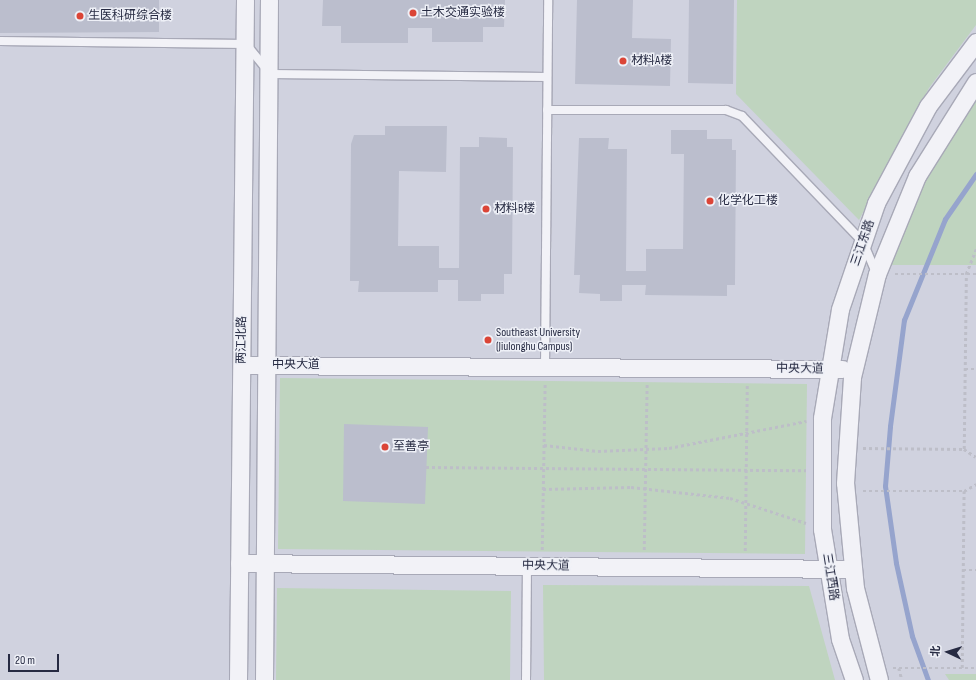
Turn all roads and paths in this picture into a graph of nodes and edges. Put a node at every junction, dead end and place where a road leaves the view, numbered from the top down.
1 (245, 0) edge
2 (269, 0) edge
3 (548, 0) edge
4 (0, 41) edge
5 (976, 43) edge
6 (246, 44) junction
7 (270, 74) junction
8 (547, 77) junction
9 (976, 82) edge
10 (547, 110) junction
11 (863, 242) junction
12 (976, 249) edge
13 (876, 274) junction
14 (913, 274) dead end
15 (966, 274) junction
16 (976, 274) edge
17 (242, 365) junction
18 (267, 365) junction
19 (545, 367) junction
20 (647, 368) junction
21 (748, 368) junction
22 (831, 369) junction
23 (854, 369) junction
24 (965, 369) junction
25 (976, 369) edge
26 (822, 418) junction
27 (747, 433) junction
28 (544, 445) junction
29 (880, 448) dead end
30 (646, 449) junction
31 (964, 449) junction
32 (976, 457) edge
33 (426, 466) dead end
34 (543, 469) junction
35 (645, 469) junction
36 (746, 470) junction
37 (822, 471) junction
38 (846, 471) joint
39 (976, 484) edge
40 (543, 489) junction
41 (645, 489) junction
42 (878, 491) dead end
43 (964, 491) junction
44 (746, 502) junction
45 (822, 529) junction
46 (239, 563) junction
47 (265, 563) junction
48 (534, 566) junction
49 (644, 567) junction
50 (745, 568) junction
51 (828, 569) junction
52 (853, 569) junction
53 (963, 570) junction
54 (976, 570) edge
55 (899, 668) junction
56 (962, 668) junction
57 (976, 668) edge
58 (877, 674) edge
59 (238, 680) edge
60 (264, 680) edge
61 (526, 680) edge
62 (854, 680) edge
63 (902, 680) edge

1 - 6 street, 两江北路
2 - 7 street, 两江北路
3 - 8 lane
4 - 6 lane
5 - 11 street, 三江东路
6 - 7 lane
6 - 17 street, 两江北路
7 - 8 lane
7 - 18 street, 两江北路
8 - 10 lane
9 - 13 street, 三江东路
10 - 11 lane
10 - 19 lane
11 - 13 lane
11 - 22 street, 三江东路
12 - 15 path
13 - 23 street, 三江东路
14 - 15 path
15 - 16 path
15 - 24 path
17 - 18 street, 中央大道
17 - 46 street, 两江北路
18 - 19 street, 中央大道
18 - 47 street, 两江北路
19 - 20 street, 中央大道
19 - 28 path
20 - 21 street, 中央大道
20 - 30 path
21 - 22 street, 中央大道
21 - 27 path
22 - 23 street, 中央大道
22 - 26 street, 三江东路
23 - 38 street, 三江东路
24 - 25 path
24 - 31 path
26 - 27 path
26 - 37 street, 三江东路
27 - 30 path
27 - 36 path
28 - 30 path
28 - 34 path
29 - 31 path
30 - 35 path
31 - 32 path
33 - 34 path
34 - 35 path
34 - 40 path
35 - 36 path
35 - 41 path
36 - 37 path
36 - 44 path
37 - 45 street, 三江西路
38 - 52 street, 三江西路
39 - 43 path
40 - 41 path
40 - 48 path
41 - 44 path
41 - 49 path
42 - 43 path
43 - 53 path
44 - 45 path
44 - 50 path
45 - 51 street, 三江西路
46 - 47 street, 中央大道
46 - 59 street, 两江北路
47 - 48 street, 中央大道
47 - 60 street, 两江北路
48 - 49 street, 中央大道
48 - 61 lane
49 - 50 street, 中央大道
50 - 51 street, 中央大道
51 - 52 street, 中央大道
51 - 62 street, 三江西路
52 - 58 street, 三江西路
53 - 54 path
53 - 56 path
55 - 56 path
55 - 58 path
55 - 63 path
56 - 57 path

